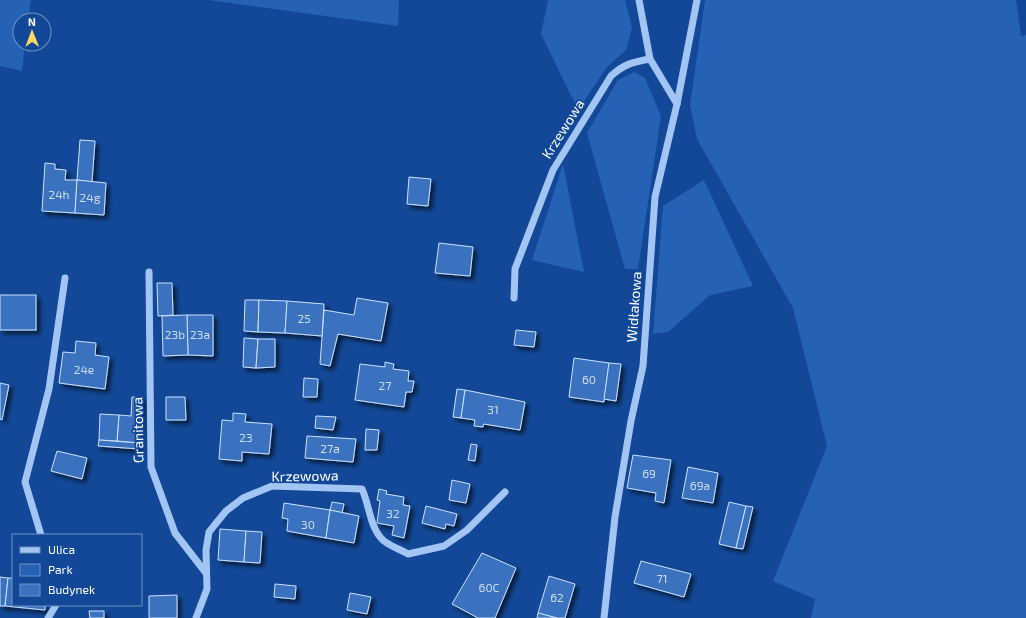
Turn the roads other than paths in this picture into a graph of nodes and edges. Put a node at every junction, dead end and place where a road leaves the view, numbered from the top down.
1 (639, 0) edge
2 (697, 0) edge
3 (650, 59) junction
4 (677, 104) junction
5 (149, 272) dead end
6 (65, 278) dead end
7 (514, 298) dead end
8 (505, 492) dead end
9 (41, 534) edge
10 (206, 573) junction
11 (55, 606) edge
12 (48, 618) edge
13 (196, 618) edge
14 (604, 618) edge

1 - 3 street
2 - 4 street, Widłakowa
3 - 4 street
3 - 7 street, Krzewowa
4 - 14 street, Widłakowa
5 - 10 street, Granitowa
6 - 9 street
8 - 10 street, Krzewowa
10 - 13 street, Krzewowa
11 - 12 street

